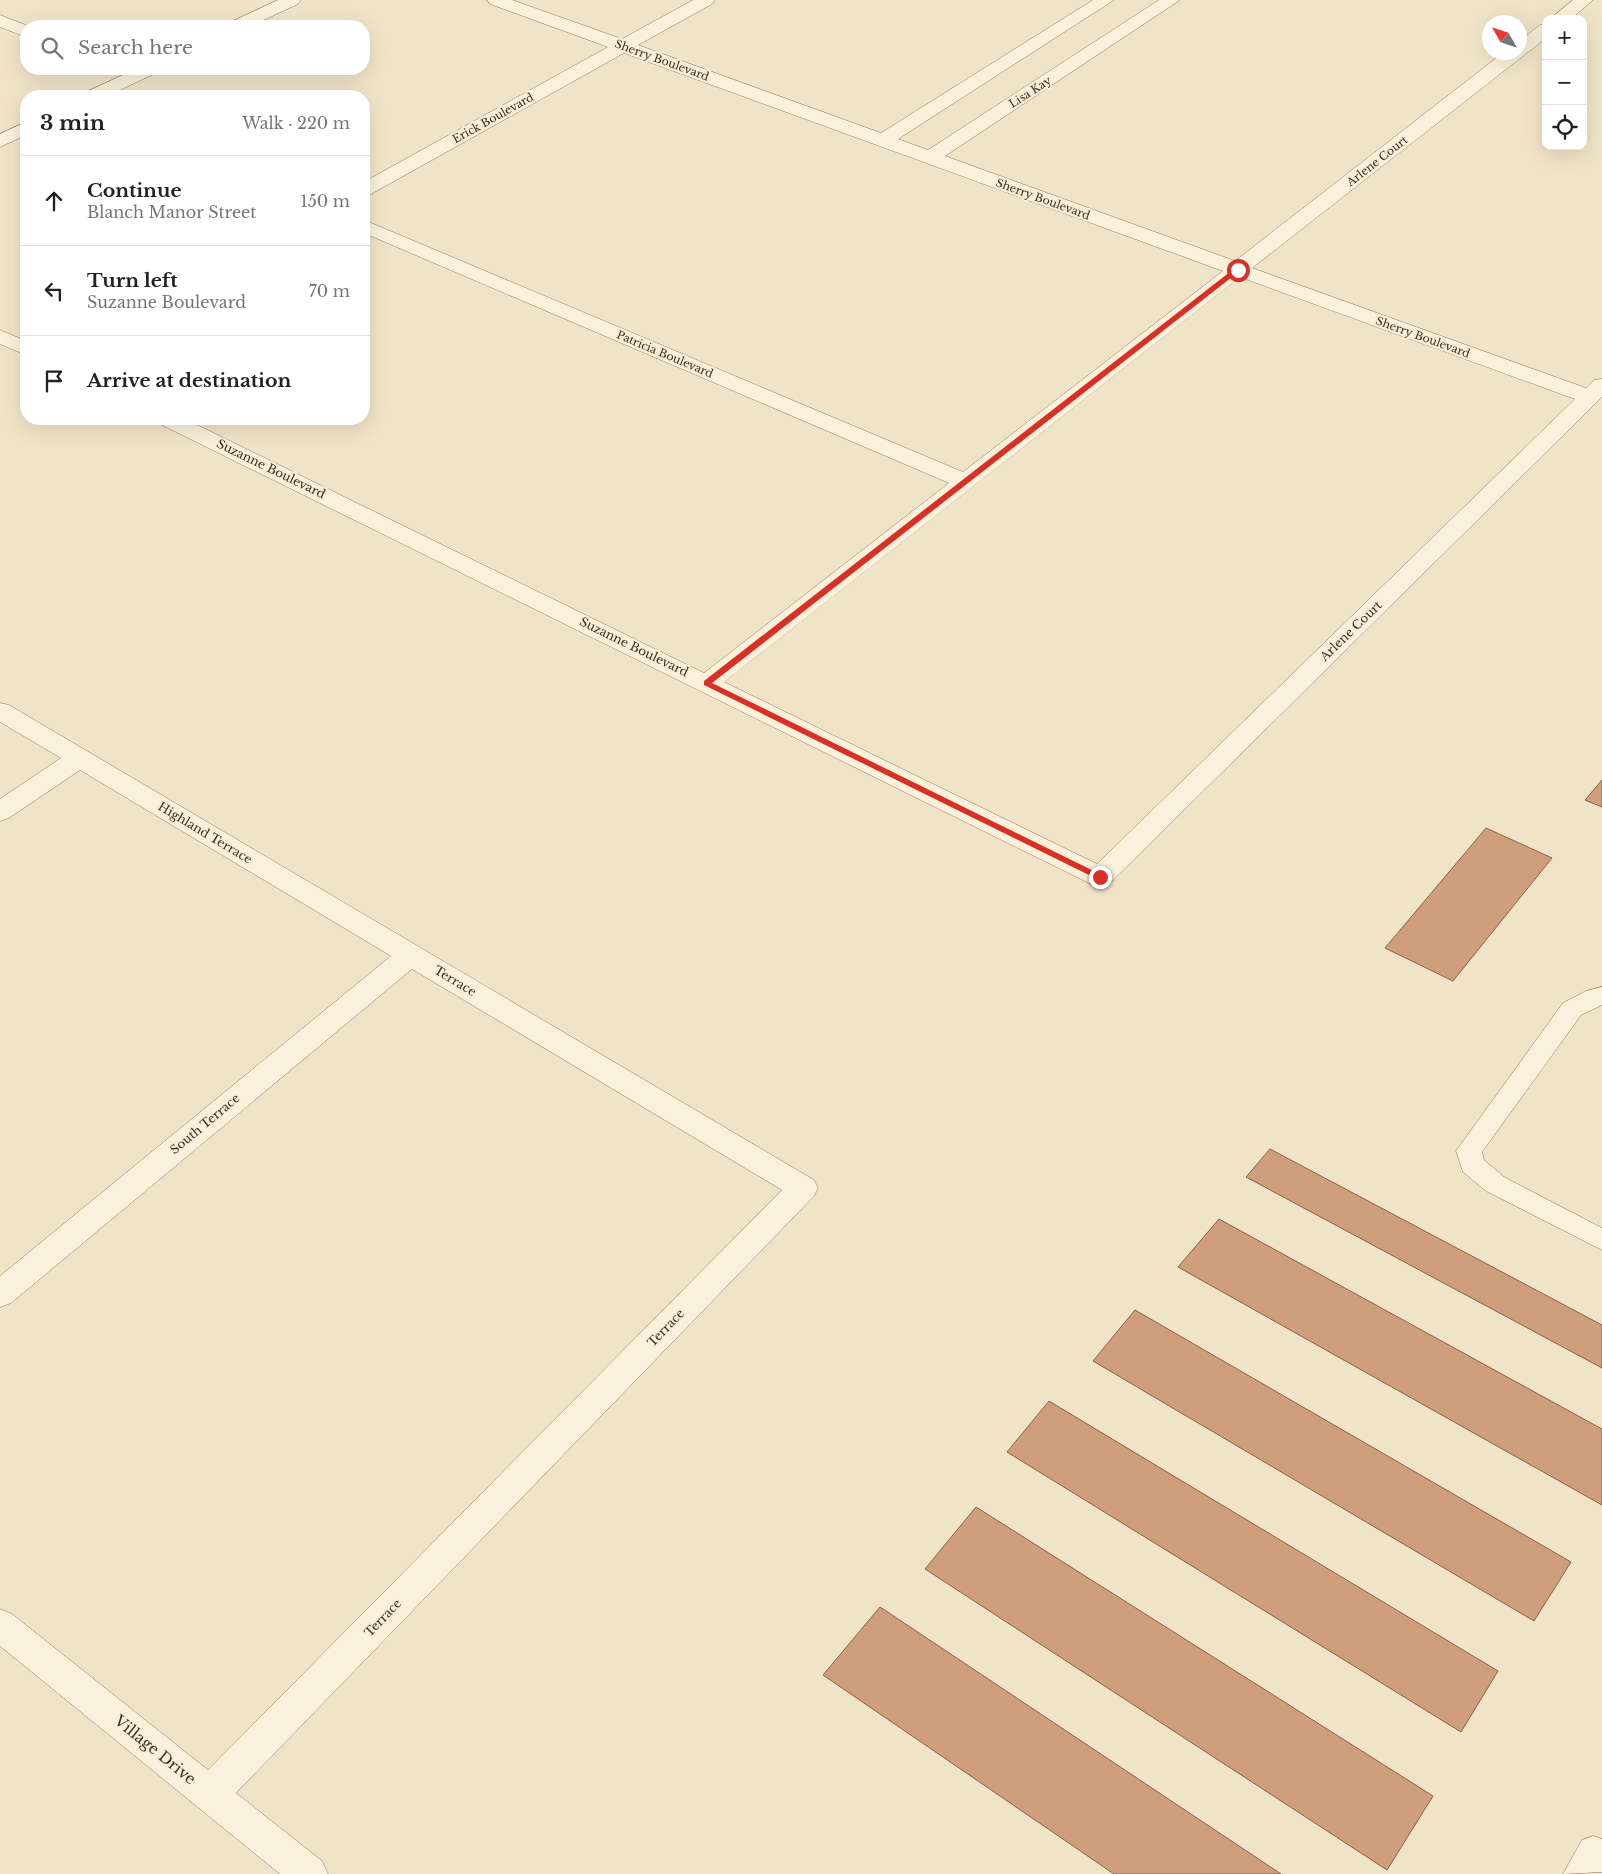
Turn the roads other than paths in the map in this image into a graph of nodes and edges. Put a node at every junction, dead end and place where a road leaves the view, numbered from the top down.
1 (292, 0) edge
2 (496, 0) edge
3 (706, 0) edge
4 (1171, 0) edge
5 (1584, 0) edge
6 (1107, 13) edge
7 (1565, 15) edge
8 (0, 20) edge
9 (250, 20) edge
10 (1131, 26) junction
11 (20, 29) edge
12 (1542, 32) edge
13 (1527, 44) edge
14 (623, 46) junction
15 (1506, 60) edge
16 (124, 75) edge
17 (137, 75) edge
18 (131, 78) junction
19 (106, 90) edge
20 (20, 131) edge
21 (884, 140) junction
22 (0, 141) edge
23 (929, 158) junction
24 (370, 187) edge
25 (370, 229) edge
26 (1238, 270) junction
27 (0, 336) edge
28 (20, 346) edge
29 (1596, 391) edge
30 (180, 425) edge
31 (966, 482) junction
32 (706, 683) junction
33 (0, 711) edge
34 (79, 758) junction
35 (0, 812) edge
36 (1100, 877) joint
37 (410, 955) junction
38 (1602, 996) edge
39 (1602, 1240) edge
40 (0, 1294) edge
41 (0, 1625) edge
42 (210, 1794) junction
43 (1602, 1858) edge
44 (309, 1874) edge
45 (1580, 1874) edge

1 - 9 street
2 - 14 street, Sherry Boulevard
3 - 14 street, Erick Boulevard
4 - 10 street, Lisa Kay
5 - 7 street
6 - 10 street
6 - 21 street
8 - 11 street
10 - 23 street, Lisa Kay
12 - 13 street
14 - 21 street, Sherry Boulevard
14 - 24 street, Erick Boulevard
15 - 26 street, Arlene Court
16 - 18 street
17 - 18 street
18 - 19 street
20 - 22 street
21 - 23 street, Sherry Boulevard
23 - 26 street, Sherry Boulevard
25 - 31 street, Patricia Boulevard
26 - 29 street, Sherry Boulevard
26 - 31 street, Arlene Court
27 - 28 street
29 - 36 street, Arlene Court
30 - 32 street, Suzanne Boulevard
31 - 32 street, Arlene Court
32 - 36 street, Suzanne Boulevard
33 - 34 street, Highland Terrace
34 - 35 street
34 - 37 street, Highland Terrace
37 - 40 street, South Terrace
37 - 42 street, Terrace
38 - 39 lane
41 - 42 street, Village Drive
42 - 44 street, Village Drive
43 - 45 lane

